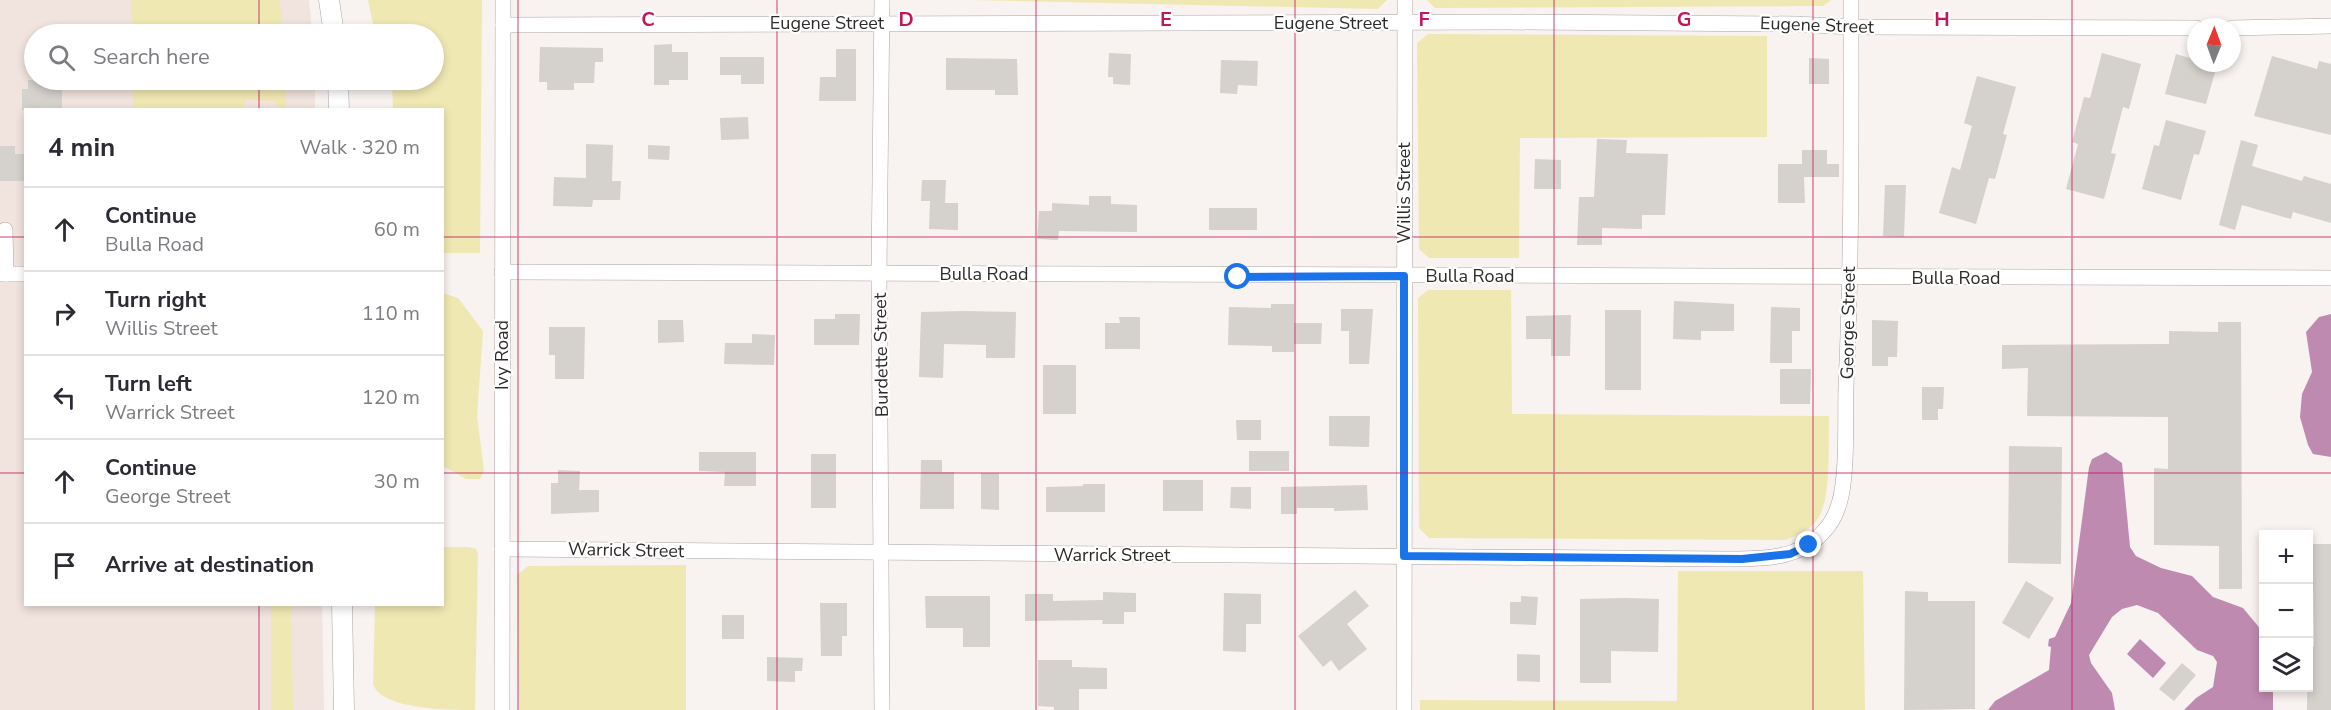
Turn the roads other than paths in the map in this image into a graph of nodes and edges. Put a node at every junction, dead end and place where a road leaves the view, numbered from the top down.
1 (329, 0) edge
2 (503, 0) edge
3 (882, 0) edge
4 (1405, 0) edge
5 (1851, 0) edge
6 (883, 23) junction
7 (1405, 23) junction
8 (333, 24) edge
9 (503, 25) junction
10 (2331, 26) edge
11 (1851, 27) junction
12 (2187, 28) edge
13 (2241, 28) edge
14 (338, 90) edge
15 (339, 108) edge
16 (5, 230) dead end
17 (502, 272) junction
18 (3, 274) edge
19 (24, 274) edge
20 (879, 274) junction
21 (1404, 276) junction
22 (1849, 278) junction
23 (2331, 278) edge
24 (502, 549) junction
25 (881, 554) junction
26 (1404, 556) junction
27 (1723, 559) joint
28 (342, 606) edge
29 (344, 710) edge
30 (502, 710) edge
31 (882, 710) edge
32 (1404, 710) edge

1 - 8 street
2 - 9 street, Ivy Road
3 - 6 street, Burdette Street
4 - 7 street, Willis Street
5 - 11 street, George Street
6 - 7 street, Eugene Street
6 - 9 street, Eugene Street
6 - 20 street, Burdette Street
7 - 11 street, Eugene Street
7 - 21 street, Willis Street
9 - 17 street, Ivy Road
10 - 13 street
11 - 12 street, Eugene Street
11 - 22 street, George Street
14 - 15 street
16 - 18 street
17 - 20 street, Bulla Road
17 - 24 street, Ivy Road
18 - 19 street
20 - 21 street, Bulla Road
20 - 25 street, Burdette Street
21 - 22 street, Bulla Road
21 - 26 street, Willis Street
22 - 23 street, Bulla Road
22 - 27 street, George Street
24 - 25 street, Warrick Street
24 - 30 street, Ivy Road
25 - 26 street, Warrick Street
25 - 31 street, Burdette Street
26 - 27 street, Warrick Street
26 - 32 street, Willis Street
28 - 29 street

